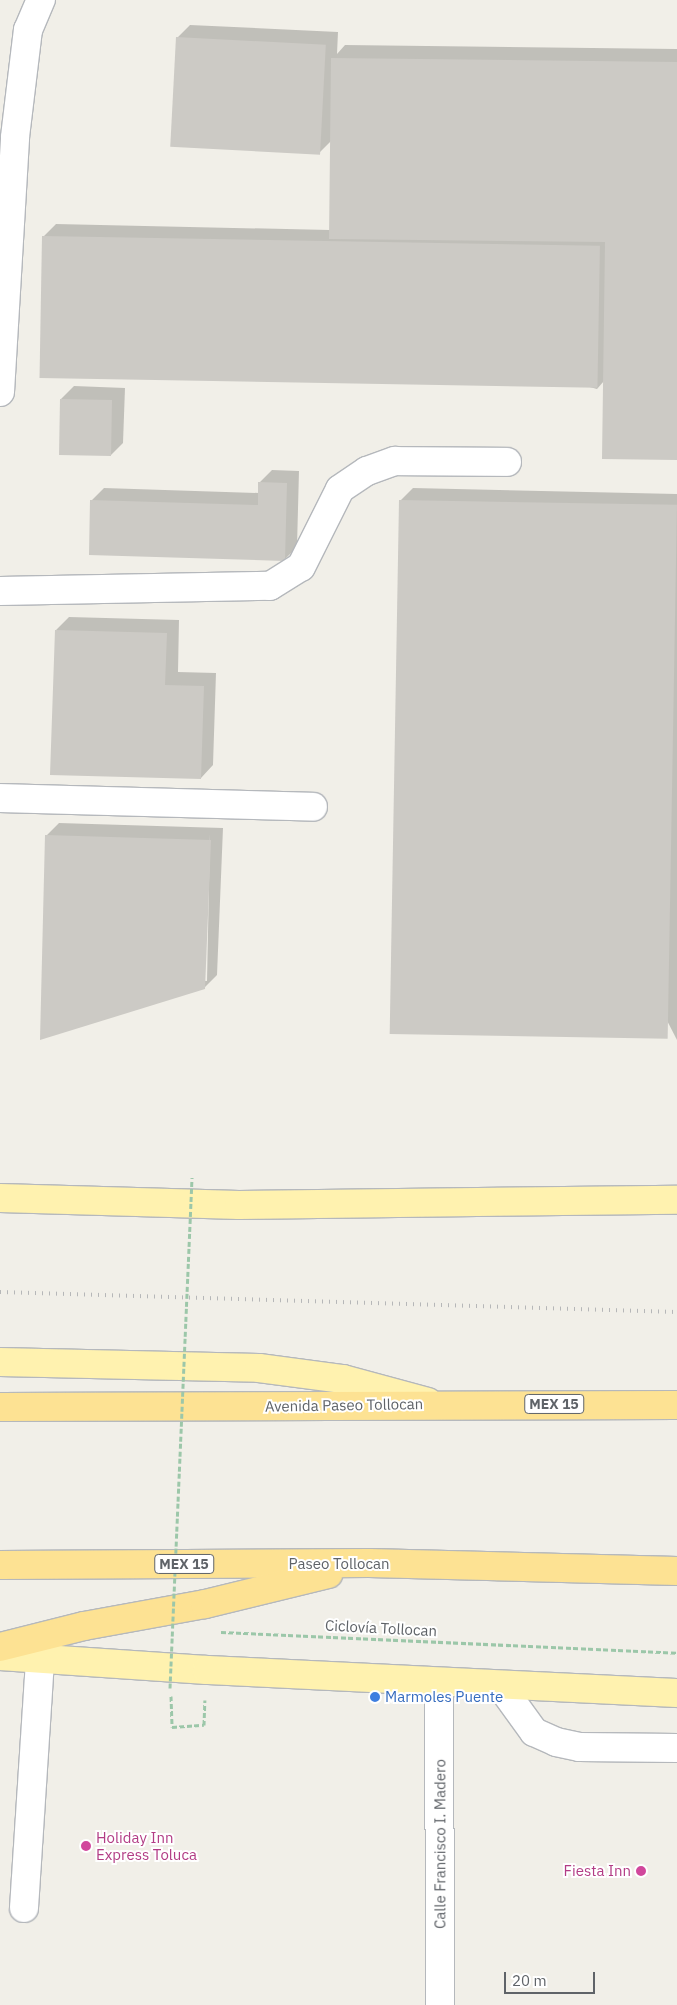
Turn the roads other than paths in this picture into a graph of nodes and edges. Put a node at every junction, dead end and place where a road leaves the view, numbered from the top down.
1 (41, 0) edge
2 (7, 137) edge
3 (0, 392) edge
4 (507, 462) dead end
5 (0, 591) edge
6 (0, 798) edge
7 (313, 807) dead end
8 (0, 1198) edge
9 (677, 1200) edge
10 (0, 1362) edge
11 (432, 1403) junction
12 (677, 1405) edge
13 (0, 1408) edge
14 (368, 1563) junction
15 (0, 1565) edge
16 (677, 1571) edge
17 (0, 1647) edge
18 (0, 1656) edge
19 (40, 1658) junction
20 (439, 1682) junction
21 (500, 1685) junction
22 (677, 1693) edge
23 (677, 1748) edge
24 (24, 1908) dead end
25 (440, 2005) edge

1 - 2 street
2 - 3 street
4 - 5 street
6 - 7 street
8 - 9 main road
10 - 11 main road, Avenida Paseo Tollocan / MEX 15
11 - 12 highway, MEX 15
11 - 13 highway, Avenida Paseo Tollocan
14 - 15 highway, Paseo Tollocan / MEX 15
14 - 16 highway, Paseo Tollocan / MEX 15
14 - 17 highway
18 - 19 main road
19 - 20 main road
19 - 24 street
20 - 21 main road
20 - 25 street, Calle Francisco I. Madero
21 - 22 main road
21 - 23 street

